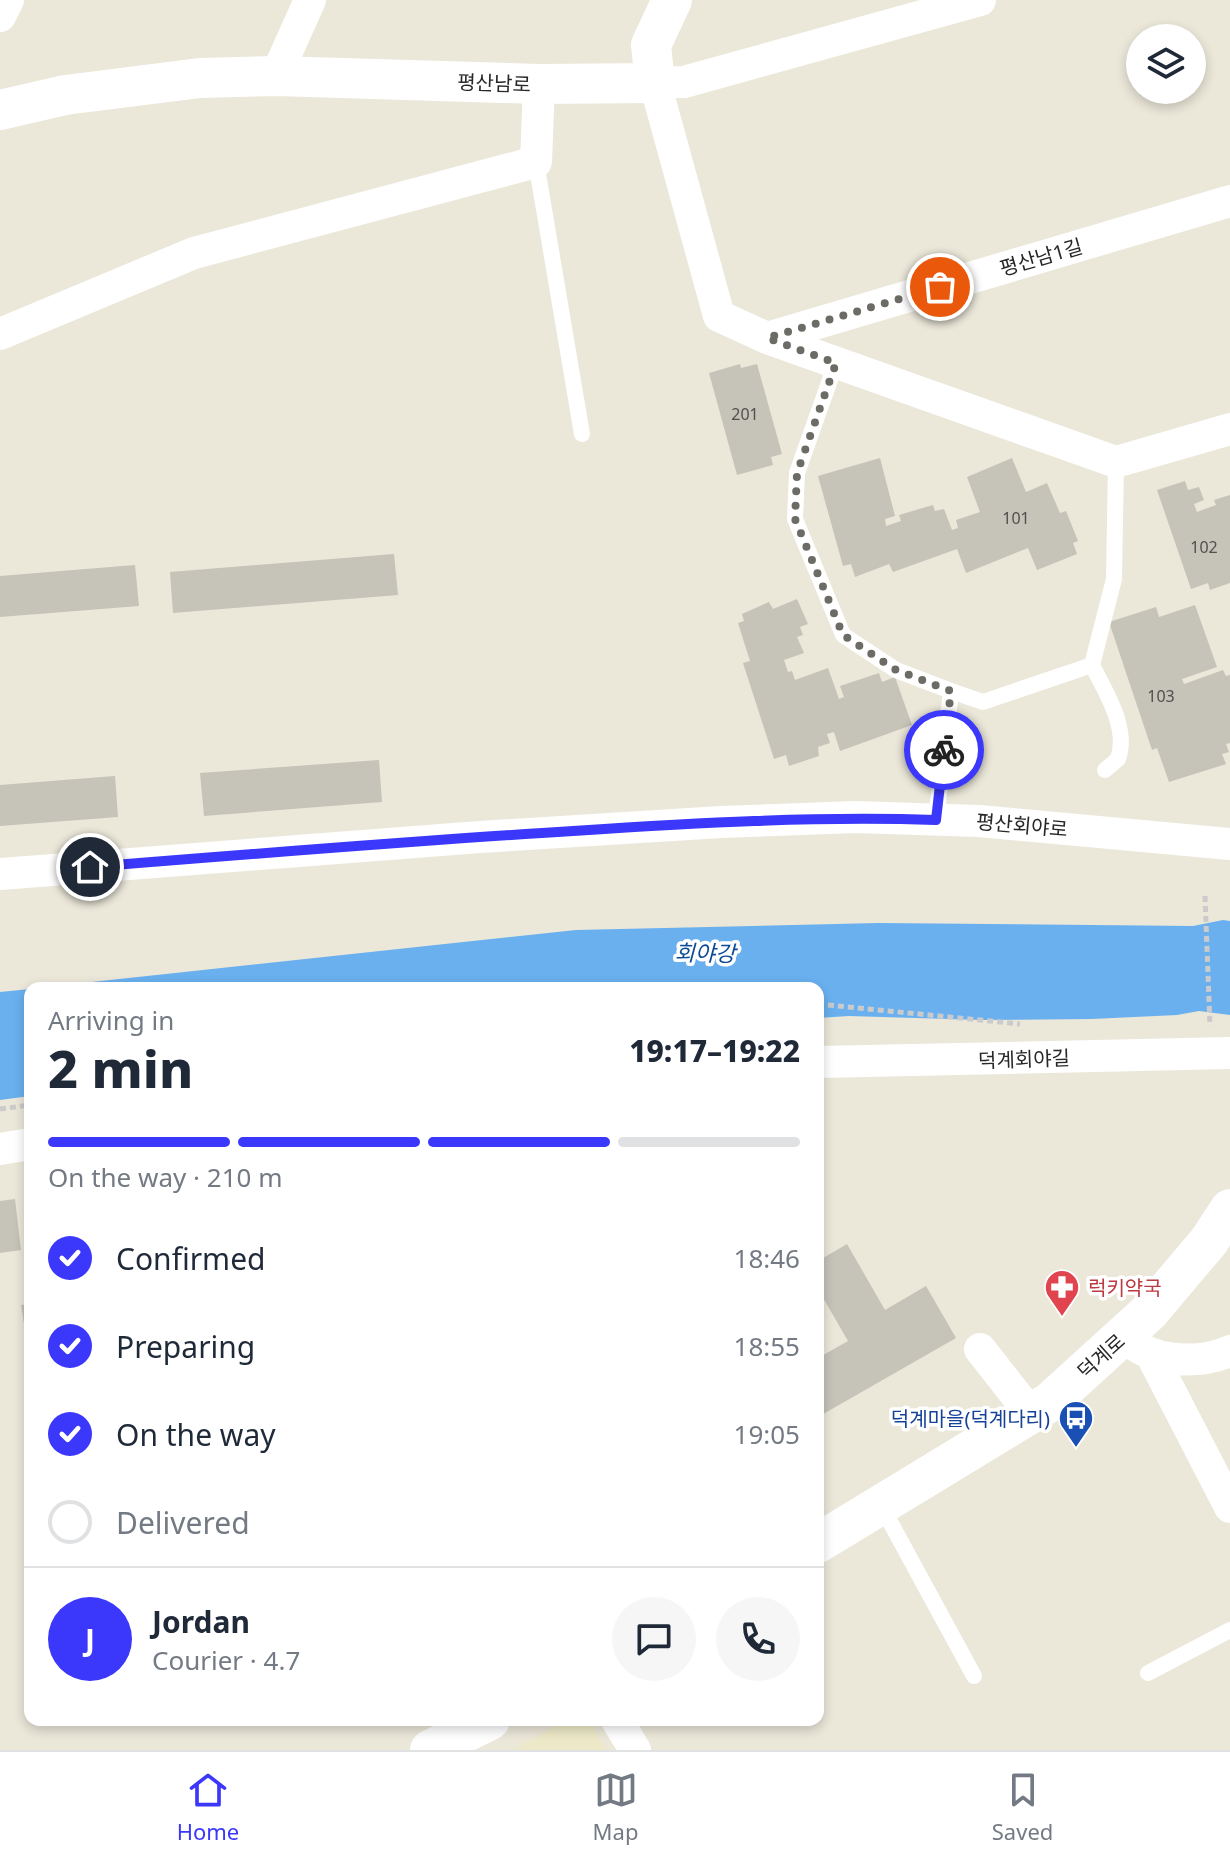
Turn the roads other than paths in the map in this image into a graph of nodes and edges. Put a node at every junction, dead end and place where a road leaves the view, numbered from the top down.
1 (8, 0) edge
2 (310, 0) edge
3 (672, 0) edge
4 (980, 0) edge
5 (0, 16) edge
6 (276, 76) junction
7 (655, 83) junction
8 (539, 84) junction
9 (0, 110) edge
10 (536, 162) junction
11 (1230, 201) edge
12 (0, 334) edge
13 (767, 338) junction
14 (836, 363) junction
15 (1230, 429) edge
16 (582, 434) dead end
17 (1116, 462) junction
18 (1092, 665) junction
19 (951, 691) junction
20 (1105, 770) dead end
21 (936, 820) junction
22 (1230, 844) edge
23 (0, 874) edge
24 (1230, 1053) edge
25 (824, 1062) edge
26 (24, 1145) edge
27 (0, 1149) edge
28 (1230, 1209) edge
29 (1137, 1346) junction
30 (980, 1349) dead end
31 (1230, 1351) edge
32 (1031, 1414) junction
33 (882, 1507) junction
34 (1230, 1507) edge
35 (824, 1540) edge
36 (1230, 1630) edge
37 (1148, 1673) dead end
38 (974, 1676) dead end
39 (478, 1726) edge
40 (621, 1726) edge
41 (430, 1750) edge
42 (635, 1750) edge

1 - 5 street
2 - 6 street
3 - 7 street
4 - 7 street, 평산남로
6 - 8 street, 평산남로
6 - 9 street, 평산남로
7 - 8 street, 평산남로
7 - 13 street
8 - 10 street
10 - 12 street
10 - 16 lane
11 - 13 street, 평산남1길
13 - 14 street
14 - 17 street
14 - 19 lane
15 - 17 street
17 - 18 lane
18 - 19 lane
18 - 20 lane
19 - 21 lane
21 - 22 street, 평산회야로
21 - 23 street, 평산회야로
24 - 25 street, 덕계회야길
26 - 27 street
28 - 29 street, 덕계로
29 - 31 street
29 - 32 street, 덕계로
29 - 34 street
30 - 32 street
32 - 33 street, 덕계로
33 - 35 street, 덕계로
33 - 38 lane
36 - 37 lane
39 - 41 street
40 - 42 street

